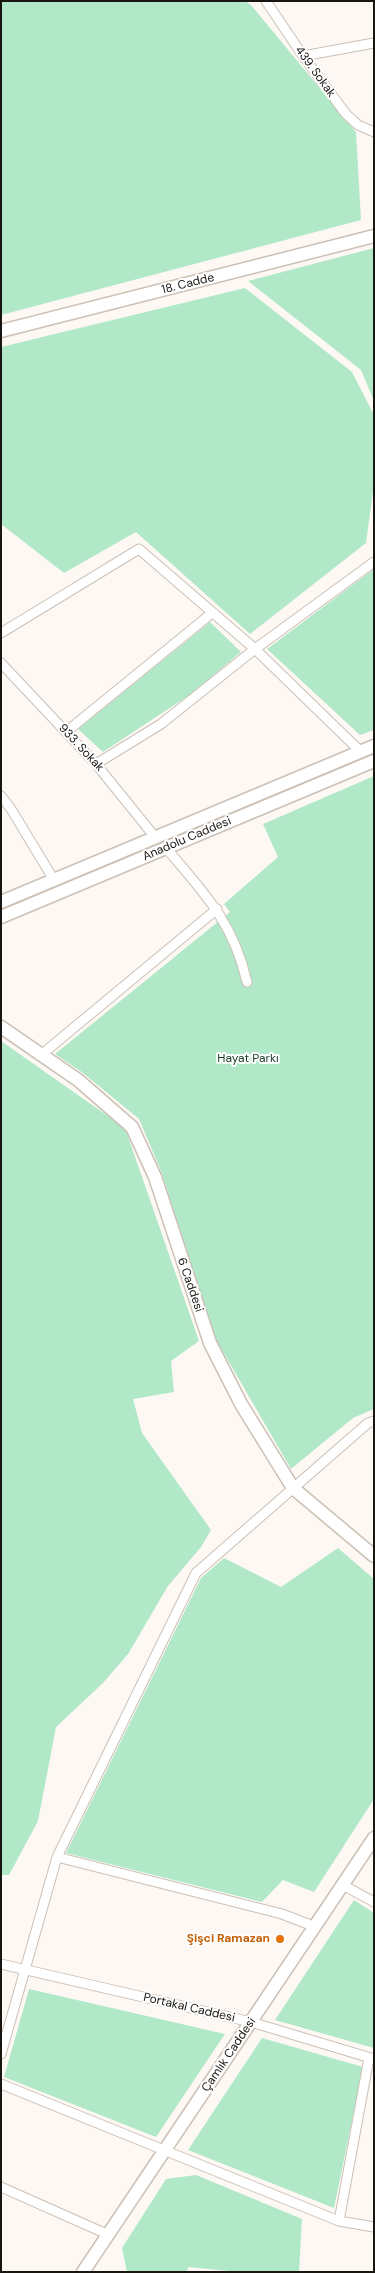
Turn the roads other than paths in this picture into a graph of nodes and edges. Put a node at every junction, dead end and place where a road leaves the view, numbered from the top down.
1 (266, 1) edge
2 (374, 43) edge
3 (303, 56) junction
4 (374, 132) edge
5 (374, 236) edge
6 (1, 331) edge
7 (374, 562) edge
8 (212, 613) junction
9 (1, 634) edge
10 (255, 649) junction
11 (1, 663) edge
12 (66, 732) junction
13 (374, 746) edge
14 (361, 752) junction
15 (374, 761) edge
16 (96, 764) junction
17 (1, 796) edge
18 (155, 837) junction
19 (166, 848) junction
20 (54, 880) junction
21 (1, 902) edge
22 (217, 908) junction
23 (1, 917) edge
24 (247, 982) dead end
25 (1, 1027) edge
26 (41, 1056) junction
27 (372, 1425) edge
28 (293, 1488) junction
29 (374, 1556) edge
30 (374, 1838) edge
31 (57, 1857) junction
32 (344, 1885) junction
33 (374, 1902) edge
34 (316, 1926) junction
35 (1, 1964) edge
36 (25, 1969) junction
37 (251, 2022) junction
38 (1, 2054) edge
39 (372, 2058) edge
40 (1, 2084) edge
41 (167, 2150) junction
42 (1, 2187) edge
43 (339, 2221) junction
44 (374, 2227) edge
45 (109, 2235) junction
46 (83, 2272) edge

1 - 3 street, 439. Sokak
2 - 3 street
3 - 4 street, 439. Sokak
5 - 6 street, 18. Cadde
7 - 10 street
8 - 9 street
8 - 10 street
8 - 12 street
10 - 14 street
10 - 16 street
11 - 12 street, 933. Sokak
12 - 16 street, 933. Sokak
13 - 14 street, Anadolu Caddesi
14 - 18 street, Anadolu Caddesi
15 - 19 street, Anadolu Caddesi
16 - 18 street, 933. Sokak
17 - 20 street
18 - 20 street, Anadolu Caddesi
19 - 22 street
19 - 23 street, Anadolu Caddesi
20 - 21 street, Anadolu Caddesi
22 - 24 street
22 - 26 street
25 - 26 street, 6 Caddesi
26 - 28 street, 6 Caddesi
27 - 28 street
28 - 29 street, 6 Caddesi
28 - 31 street
30 - 32 street, Çamlık Caddesi
31 - 34 street
31 - 36 street
32 - 33 street
32 - 34 street, Çamlık Caddesi
34 - 37 street, Çamlık Caddesi
35 - 36 street, Portakal Caddesi
36 - 37 street, Portakal Caddesi
36 - 38 street
37 - 39 street, Portakal Caddesi
37 - 41 street, Çamlık Caddesi
39 - 43 street
40 - 41 street
41 - 43 street
41 - 45 street, Çamlık Caddesi
42 - 45 street
43 - 44 street
45 - 46 street, Çamlık Caddesi

